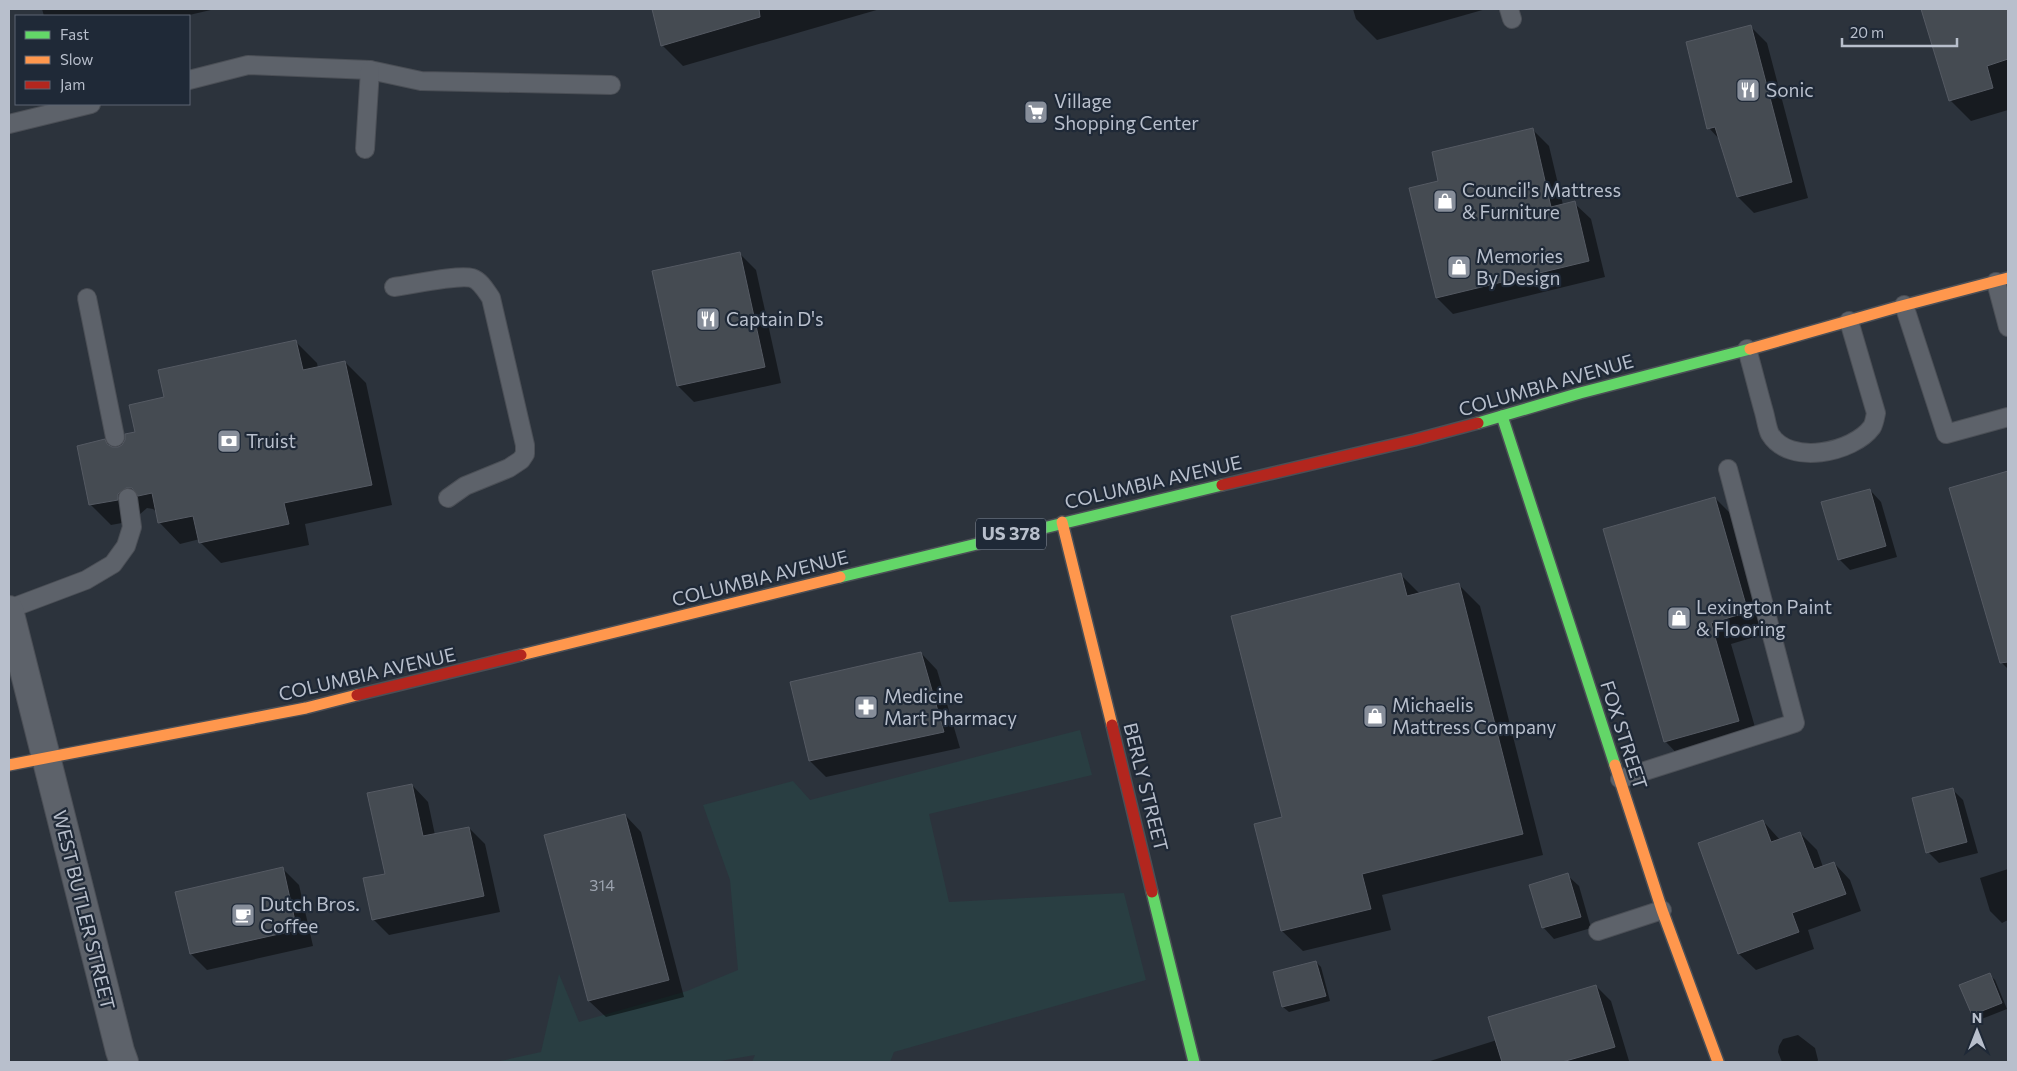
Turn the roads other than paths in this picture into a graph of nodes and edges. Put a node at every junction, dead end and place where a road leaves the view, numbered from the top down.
1 (370, 70) junction
2 (190, 80) edge
3 (611, 85) dead end
4 (88, 105) edge
5 (9, 124) edge
6 (365, 150) dead end
7 (2002, 280) edge
8 (394, 287) dead end
9 (87, 298) dead end
10 (1904, 305) junction
11 (1849, 320) junction
12 (2008, 327) edge
13 (1747, 349) junction
14 (1502, 416) junction
15 (2008, 417) edge
16 (115, 437) dead end
17 (1728, 469) dead end
18 (128, 498) dead end
19 (448, 498) dead end
20 (1062, 522) junction
21 (9, 609) edge
22 (45, 757) junction
23 (9, 765) edge
24 (1620, 779) junction
25 (1662, 910) junction
26 (1598, 931) dead end
27 (124, 1062) edge
28 (1194, 1062) edge
29 (1718, 1062) edge

1 - 2 lane
1 - 3 lane
1 - 6 lane
4 - 5 lane
7 - 10 main road, COLUMBIA AVENUE / US 378
7 - 12 lane
8 - 19 lane
9 - 16 lane
10 - 11 main road, COLUMBIA AVENUE / US 378
10 - 15 lane
11 - 13 main road, COLUMBIA AVENUE / US 378
11 - 13 lane
13 - 14 main road, COLUMBIA AVENUE / US 378
14 - 20 main road, COLUMBIA AVENUE / US 378
14 - 24 main road, FOX STREET
17 - 24 lane
18 - 21 lane
20 - 22 main road, COLUMBIA AVENUE / US 378
20 - 28 main road, BERLY STREET
21 - 22 street, WEST BUTLER STREET
22 - 23 main road, COLUMBIA AVENUE / US 378
22 - 27 street, WEST BUTLER STREET
24 - 25 main road, FOX STREET
25 - 26 lane
25 - 29 main road, FOX STREET

